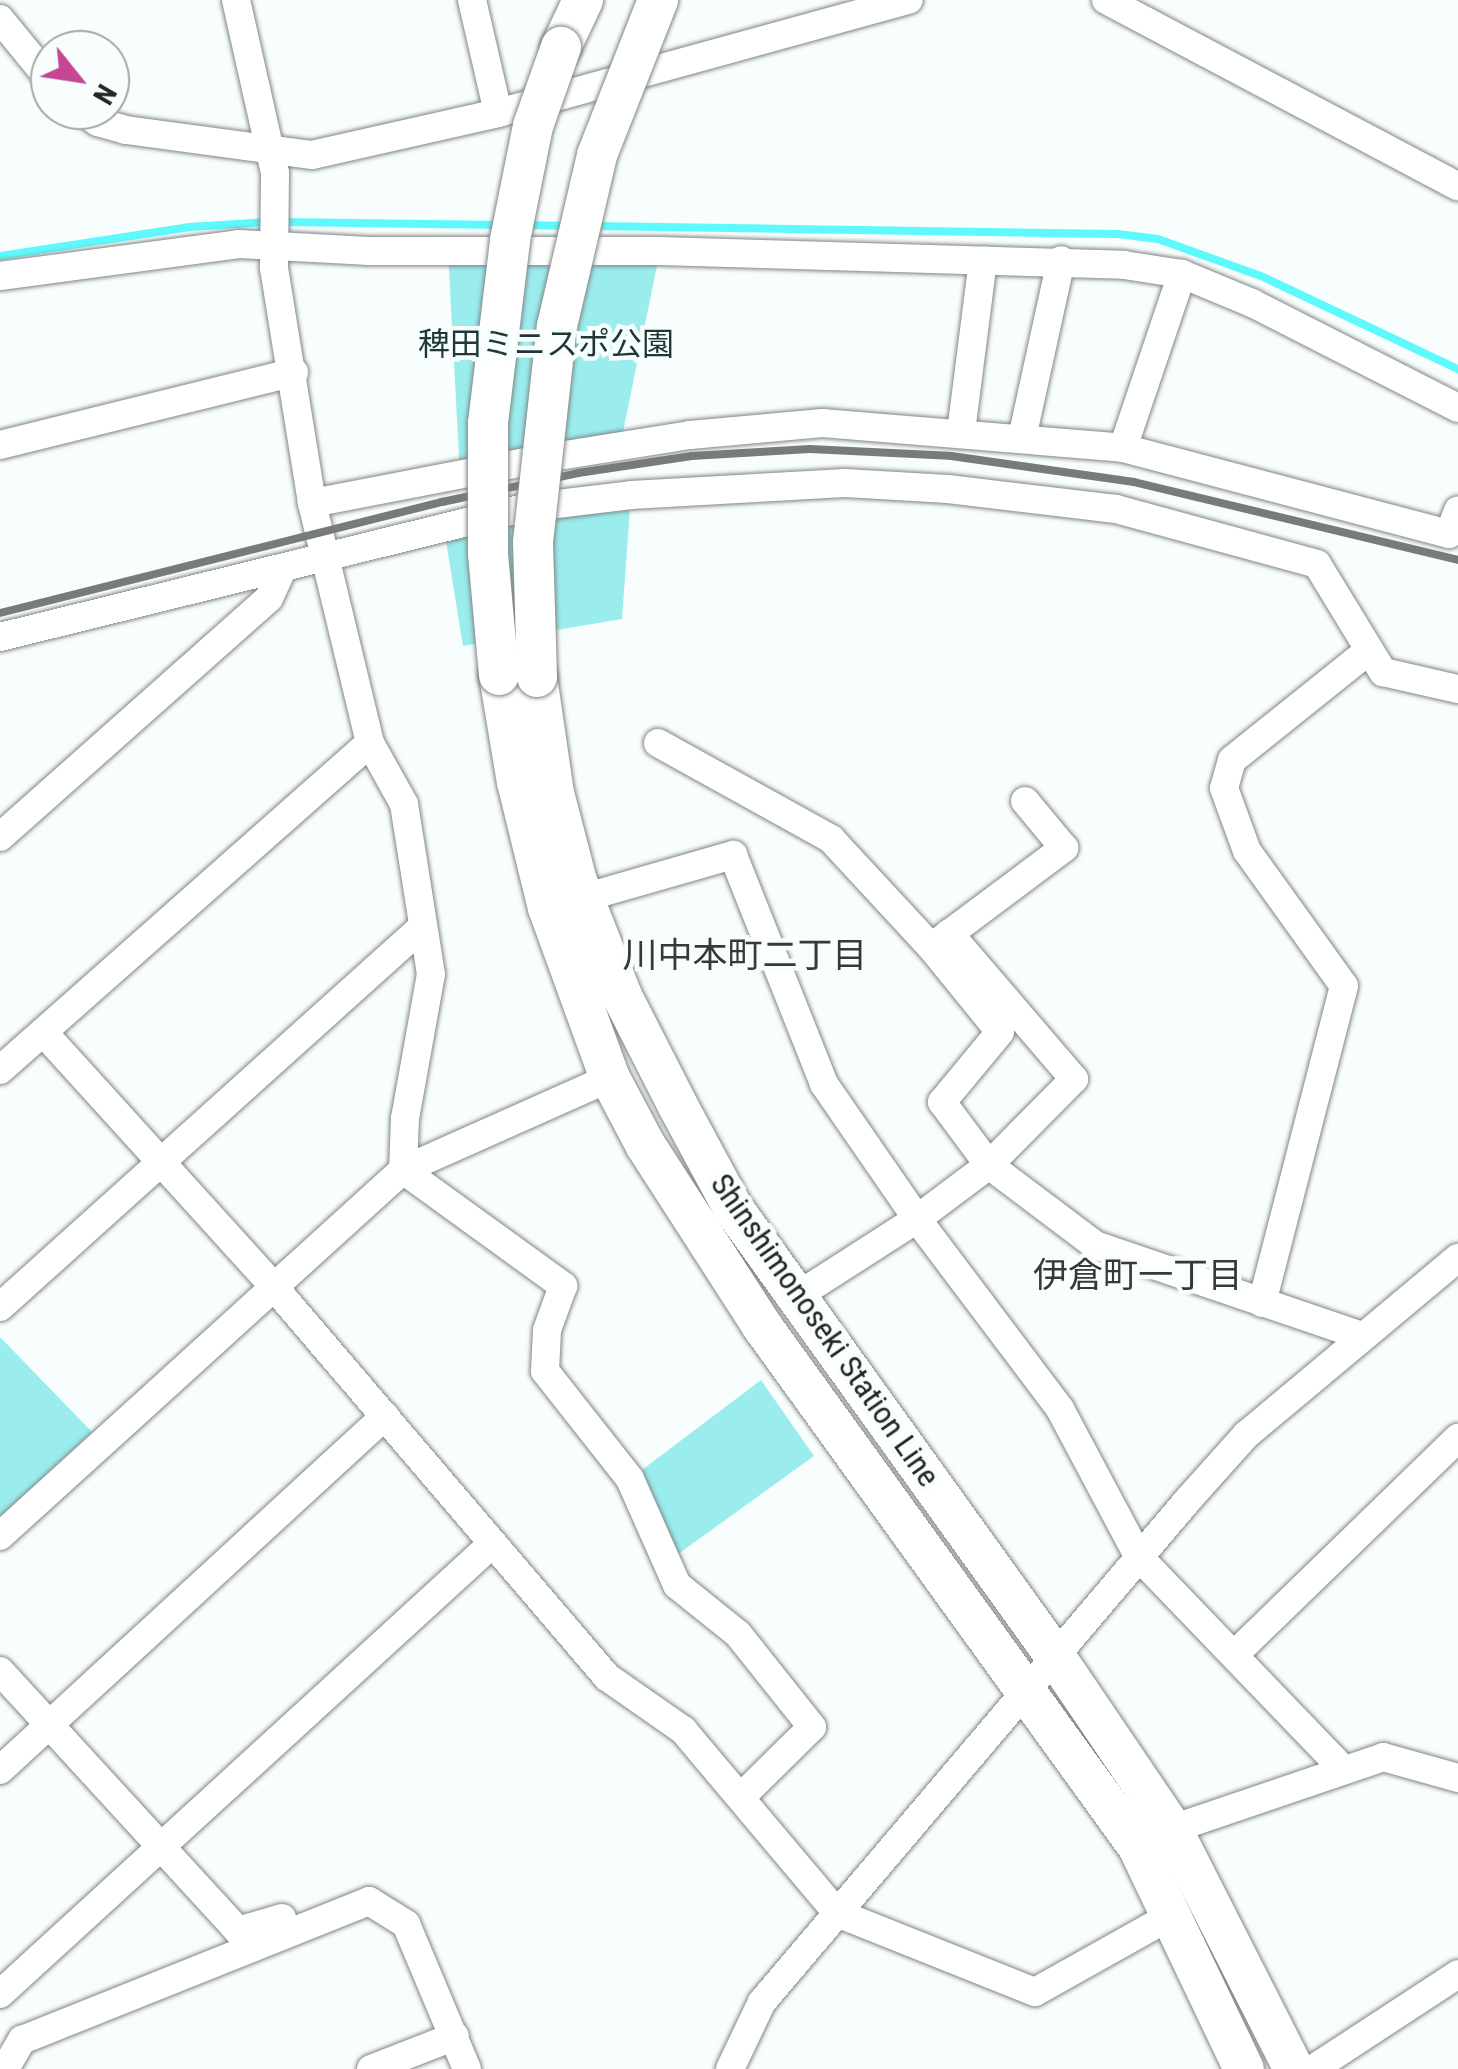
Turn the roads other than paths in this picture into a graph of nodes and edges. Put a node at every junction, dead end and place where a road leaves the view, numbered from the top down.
1 (236, 0) edge
2 (472, 0) edge
3 (583, 0) edge
4 (658, 0) edge
5 (909, 0) edge
6 (1106, 0) edge
7 (0, 19) edge
8 (30, 56) edge
9 (498, 113) junction
10 (126, 130) edge
11 (271, 151) junction
12 (1458, 186) edge
13 (274, 230) junction
14 (982, 260) junction
15 (1061, 260) junction
16 (1182, 274) junction
17 (0, 276) edge
18 (294, 372) junction
19 (1458, 408) edge
20 (962, 432) junction
21 (1022, 438) junction
22 (0, 445) edge
23 (1123, 448) junction
24 (312, 503) junction
25 (1458, 511) edge
26 (326, 558) junction
27 (282, 570) junction
28 (0, 637) edge
29 (1368, 651) junction
30 (518, 676) junction
31 (1458, 689) edge
32 (370, 743) junction
33 (658, 743) dead end
34 (1026, 801) dead end
35 (0, 836) edge
36 (566, 903) junction
37 (421, 928) junction
38 (940, 940) junction
39 (43, 1032) junction
40 (0, 1070) edge
41 (610, 1078) junction
42 (160, 1163) junction
43 (989, 1164) junction
44 (404, 1170) junction
45 (917, 1219) junction
46 (1458, 1258) edge
47 (274, 1286) junction
48 (797, 1296) junction
49 (1262, 1304) junction
50 (0, 1308) edge
51 (1362, 1336) junction
52 (384, 1416) junction
53 (1458, 1438) edge
54 (0, 1536) edge
55 (493, 1543) junction
56 (1138, 1556) junction
57 (1234, 1655) junction
58 (1055, 1656) junction
59 (0, 1670) edge
60 (1025, 1689) junction
61 (49, 1725) junction
62 (1342, 1768) junction
63 (0, 1770) edge
64 (1458, 1778) edge
65 (742, 1797) junction
66 (1172, 1829) junction
67 (161, 1850) junction
68 (836, 1913) junction
69 (336, 1914) junction
70 (1172, 1915) junction
71 (1458, 1974) edge
72 (0, 1994) edge
73 (455, 2036) junction
74 (5, 2069) edge
75 (371, 2069) edge
76 (467, 2069) edge
77 (730, 2069) edge
78 (1244, 2069) edge
79 (1294, 2069) edge
80 (1314, 2069) edge

1 - 11 street
2 - 9 street
3 - 30 main road, Shinshimonoseki Station Line, bridge
4 - 30 main road, Shinshimonoseki Station Line, bridge
5 - 9 street
6 - 12 street
7 - 8 street
9 - 11 street
10 - 11 street
11 - 13 street
13 - 14 street
13 - 17 street
13 - 18 street
14 - 15 street
14 - 20 street
15 - 16 street
15 - 21 street
16 - 19 street
16 - 23 street
18 - 22 street
18 - 24 street
20 - 21 street
20 - 24 street
21 - 23 street
23 - 25 street
24 - 26 street
26 - 27 street
26 - 29 street
26 - 32 street
27 - 28 street
27 - 35 street
29 - 31 street
29 - 49 street
30 - 36 main road, Shinshimonoseki Station Line
32 - 37 street
32 - 39 street
33 - 38 street
34 - 38 street
36 - 41 main road, Shinshimonoseki Station Line
36 - 45 street
36 - 48 main road, Shinshimonoseki Station Line
37 - 42 street
37 - 44 street
38 - 43 street
38 - 43 street
39 - 40 street
39 - 42 street
41 - 44 street
41 - 60 main road, Shinshimonoseki Station Line
42 - 47 street
42 - 50 street
43 - 45 street
43 - 49 street
44 - 47 street
44 - 65 street
45 - 48 street
45 - 56 street
46 - 51 street
47 - 52 street
47 - 54 street
48 - 58 main road, Shinshimonoseki Station Line
49 - 51 street
51 - 56 street
52 - 55 street
52 - 61 street
53 - 57 street
55 - 65 street
55 - 67 street
56 - 57 street
56 - 58 street
57 - 62 street
58 - 60 street
58 - 66 main road, Shinshimonoseki Station Line
59 - 61 street
60 - 68 street
60 - 70 main road, Shinshimonoseki Station Line
61 - 63 street
61 - 67 street
62 - 64 street
62 - 66 street
65 - 68 street
66 - 79 main road, Shinshimonoseki Station Line
67 - 69 street
67 - 72 street
68 - 70 street
68 - 77 street
69 - 73 street
69 - 74 street
70 - 78 main road, Shinshimonoseki Station Line
71 - 80 street
73 - 75 street
73 - 76 street

